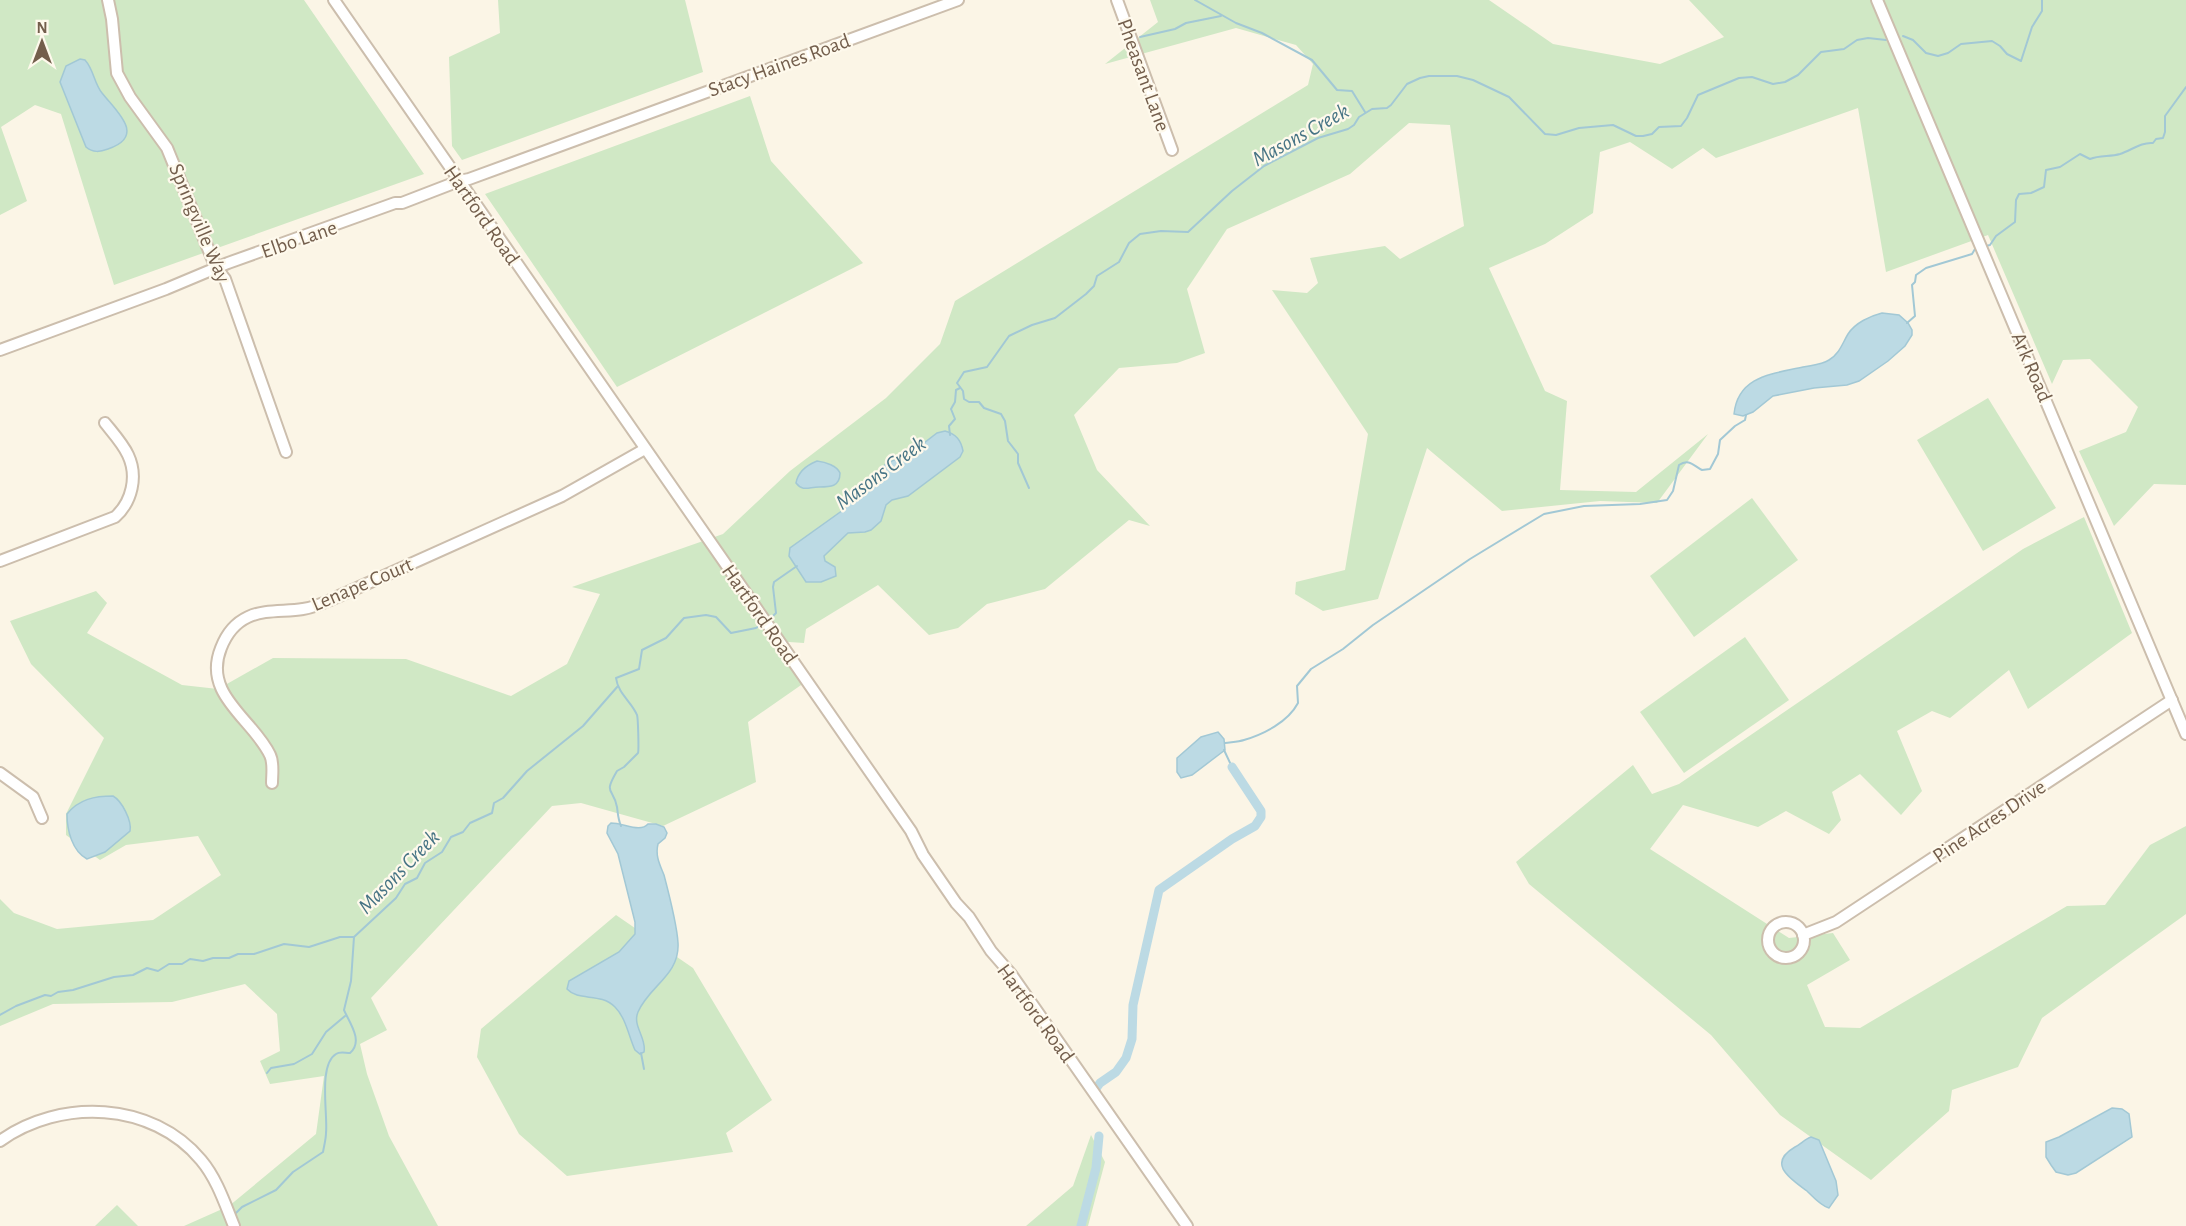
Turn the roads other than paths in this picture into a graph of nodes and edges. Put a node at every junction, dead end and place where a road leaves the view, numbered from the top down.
1 (108, 0) edge
2 (334, 0) edge
3 (958, 0) edge
4 (1117, 0) edge
5 (1877, 0) edge
6 (599, 130) joint
7 (1172, 150) dead end
8 (459, 181) junction
9 (216, 268) junction
10 (0, 350) edge
11 (105, 423) dead end
12 (645, 449) junction
13 (286, 452) dead end
14 (0, 561) edge
15 (2172, 700) junction
16 (2186, 734) edge
17 (0, 773) edge
18 (272, 783) dead end
19 (42, 818) dead end
20 (1803, 935) dead end
21 (0, 1140) edge
22 (234, 1226) edge
23 (1187, 1226) edge

1 - 9 street, Springville Way
2 - 8 street, Hartford Road
3 - 6 street, Stacy Haines Road
4 - 7 street, Pheasant Lane
5 - 15 street, Ark Road
6 - 8 street, Elbo Lane
8 - 9 street, Elbo Lane
8 - 12 street, Hartford Road
9 - 10 street, Elbo Lane
9 - 13 street, Springville Way
11 - 14 street
12 - 18 street, Lenape Court
12 - 23 street, Hartford Road
15 - 16 street, Ark Road
15 - 20 street, Pine Acres Drive
17 - 19 street
21 - 22 street

